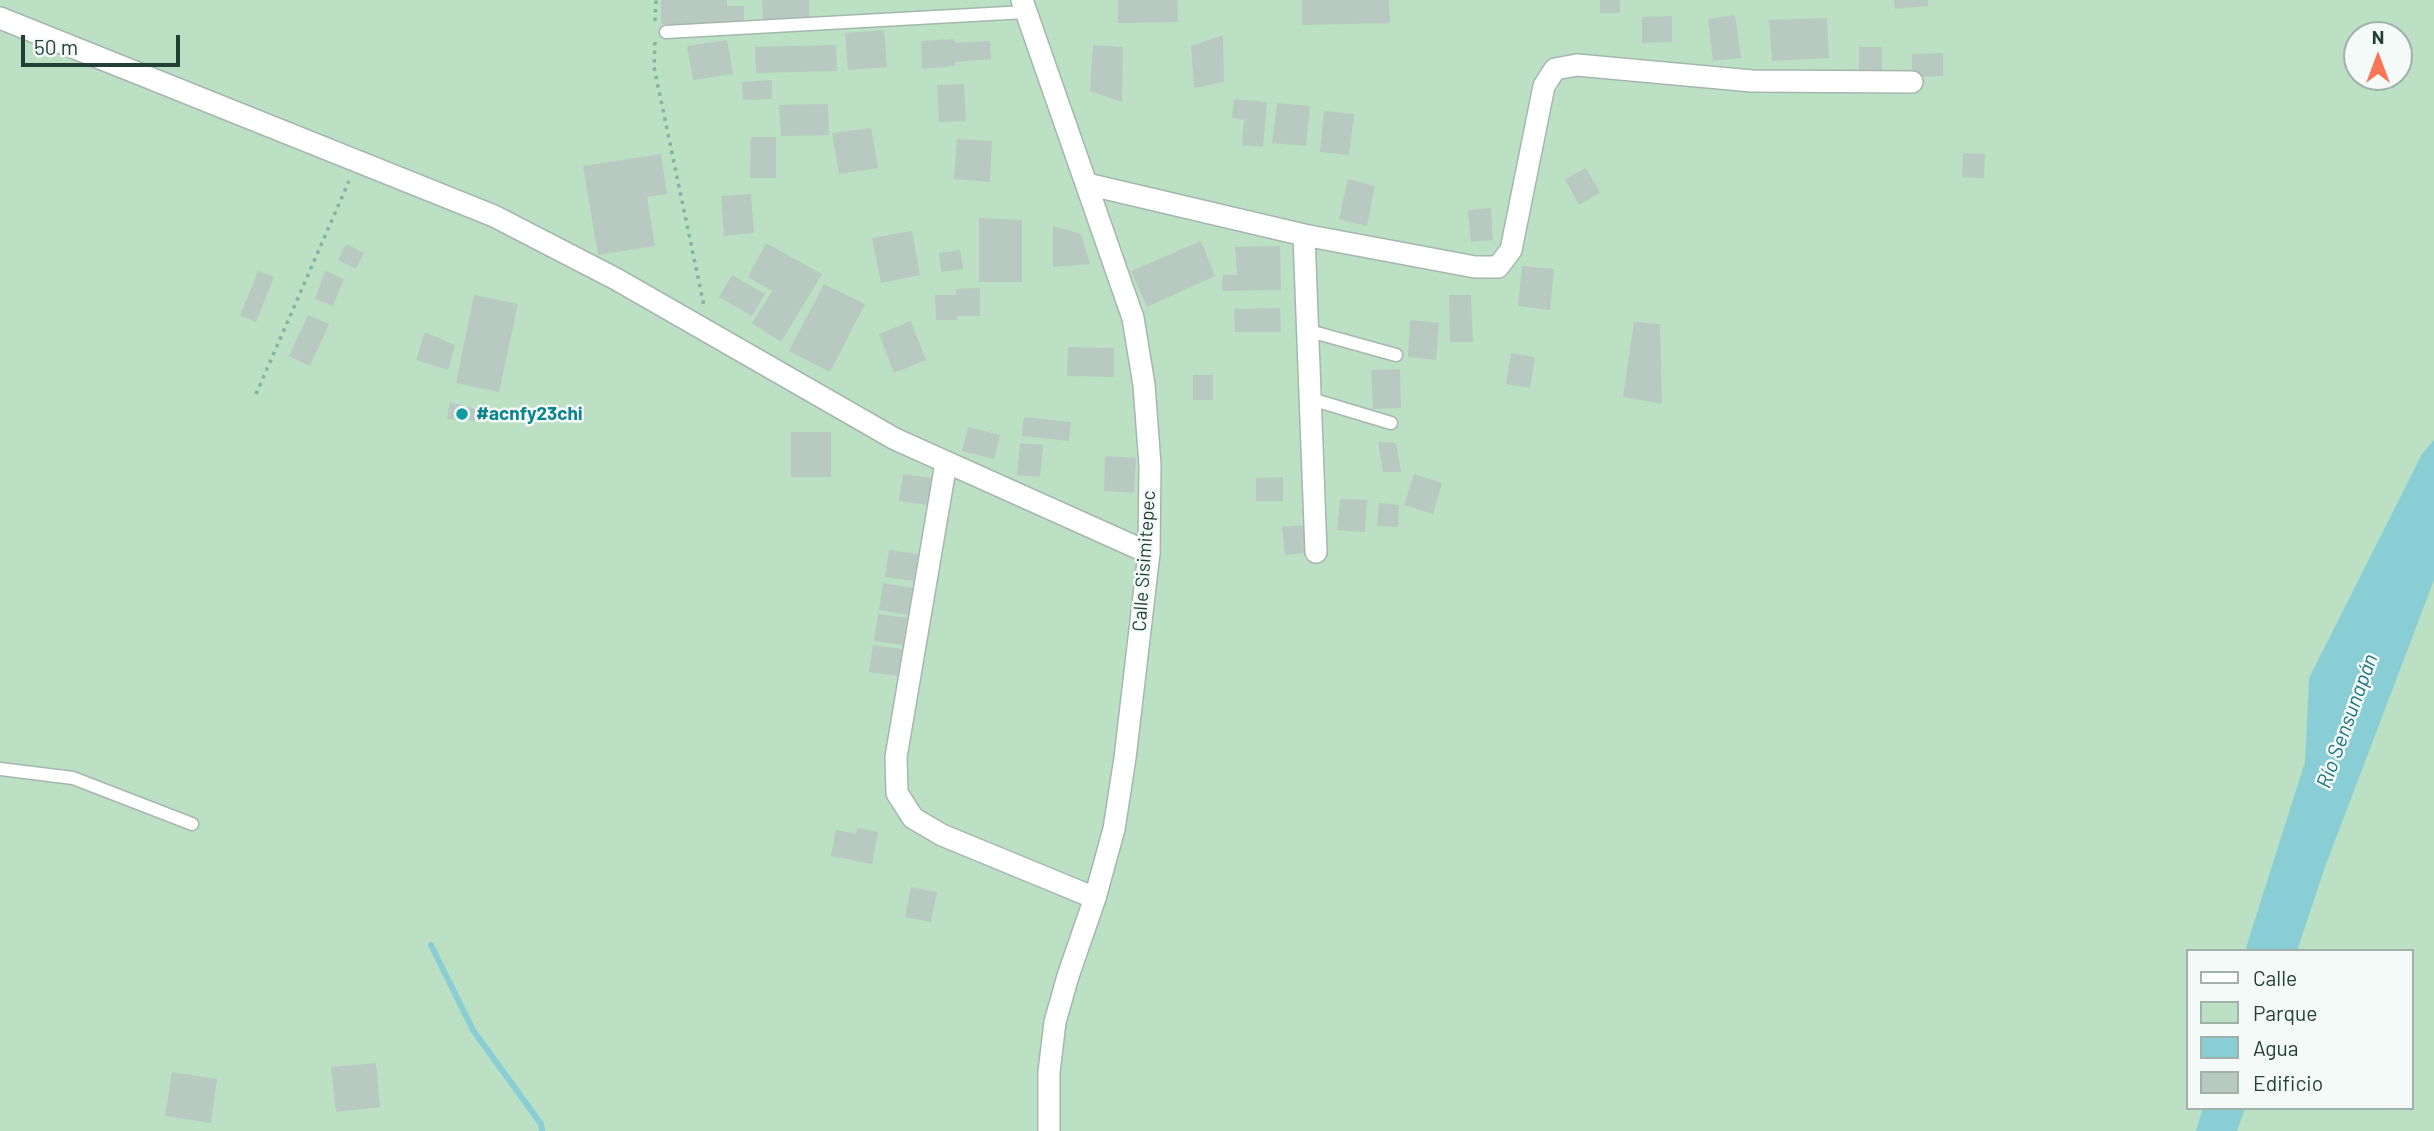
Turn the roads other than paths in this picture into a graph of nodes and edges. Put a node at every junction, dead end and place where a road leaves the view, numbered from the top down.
1 (1024, 6) edge
2 (0, 18) edge
3 (660, 29) road end
4 (1912, 82) dead end
5 (1087, 184) junction
6 (1304, 235) junction
7 (1306, 330) junction
8 (1396, 355) dead end
9 (1311, 399) junction
10 (1391, 422) dead end
11 (946, 463) junction
12 (1316, 552) dead end
13 (1149, 553) junction
14 (0, 769) edge
15 (192, 824) dead end
16 (1095, 898) junction
17 (1049, 1131) edge

1 - 3 lane
1 - 5 street, Calle Sisimitepec
2 - 11 street
4 - 6 street
5 - 6 street
5 - 13 street, Calle Sisimitepec
6 - 7 street
7 - 8 lane
7 - 9 street
9 - 10 lane
9 - 12 street
11 - 13 street
11 - 16 street
13 - 16 street, Calle Sisimitepec
14 - 15 lane
16 - 17 street, Calle Sisimitepec

